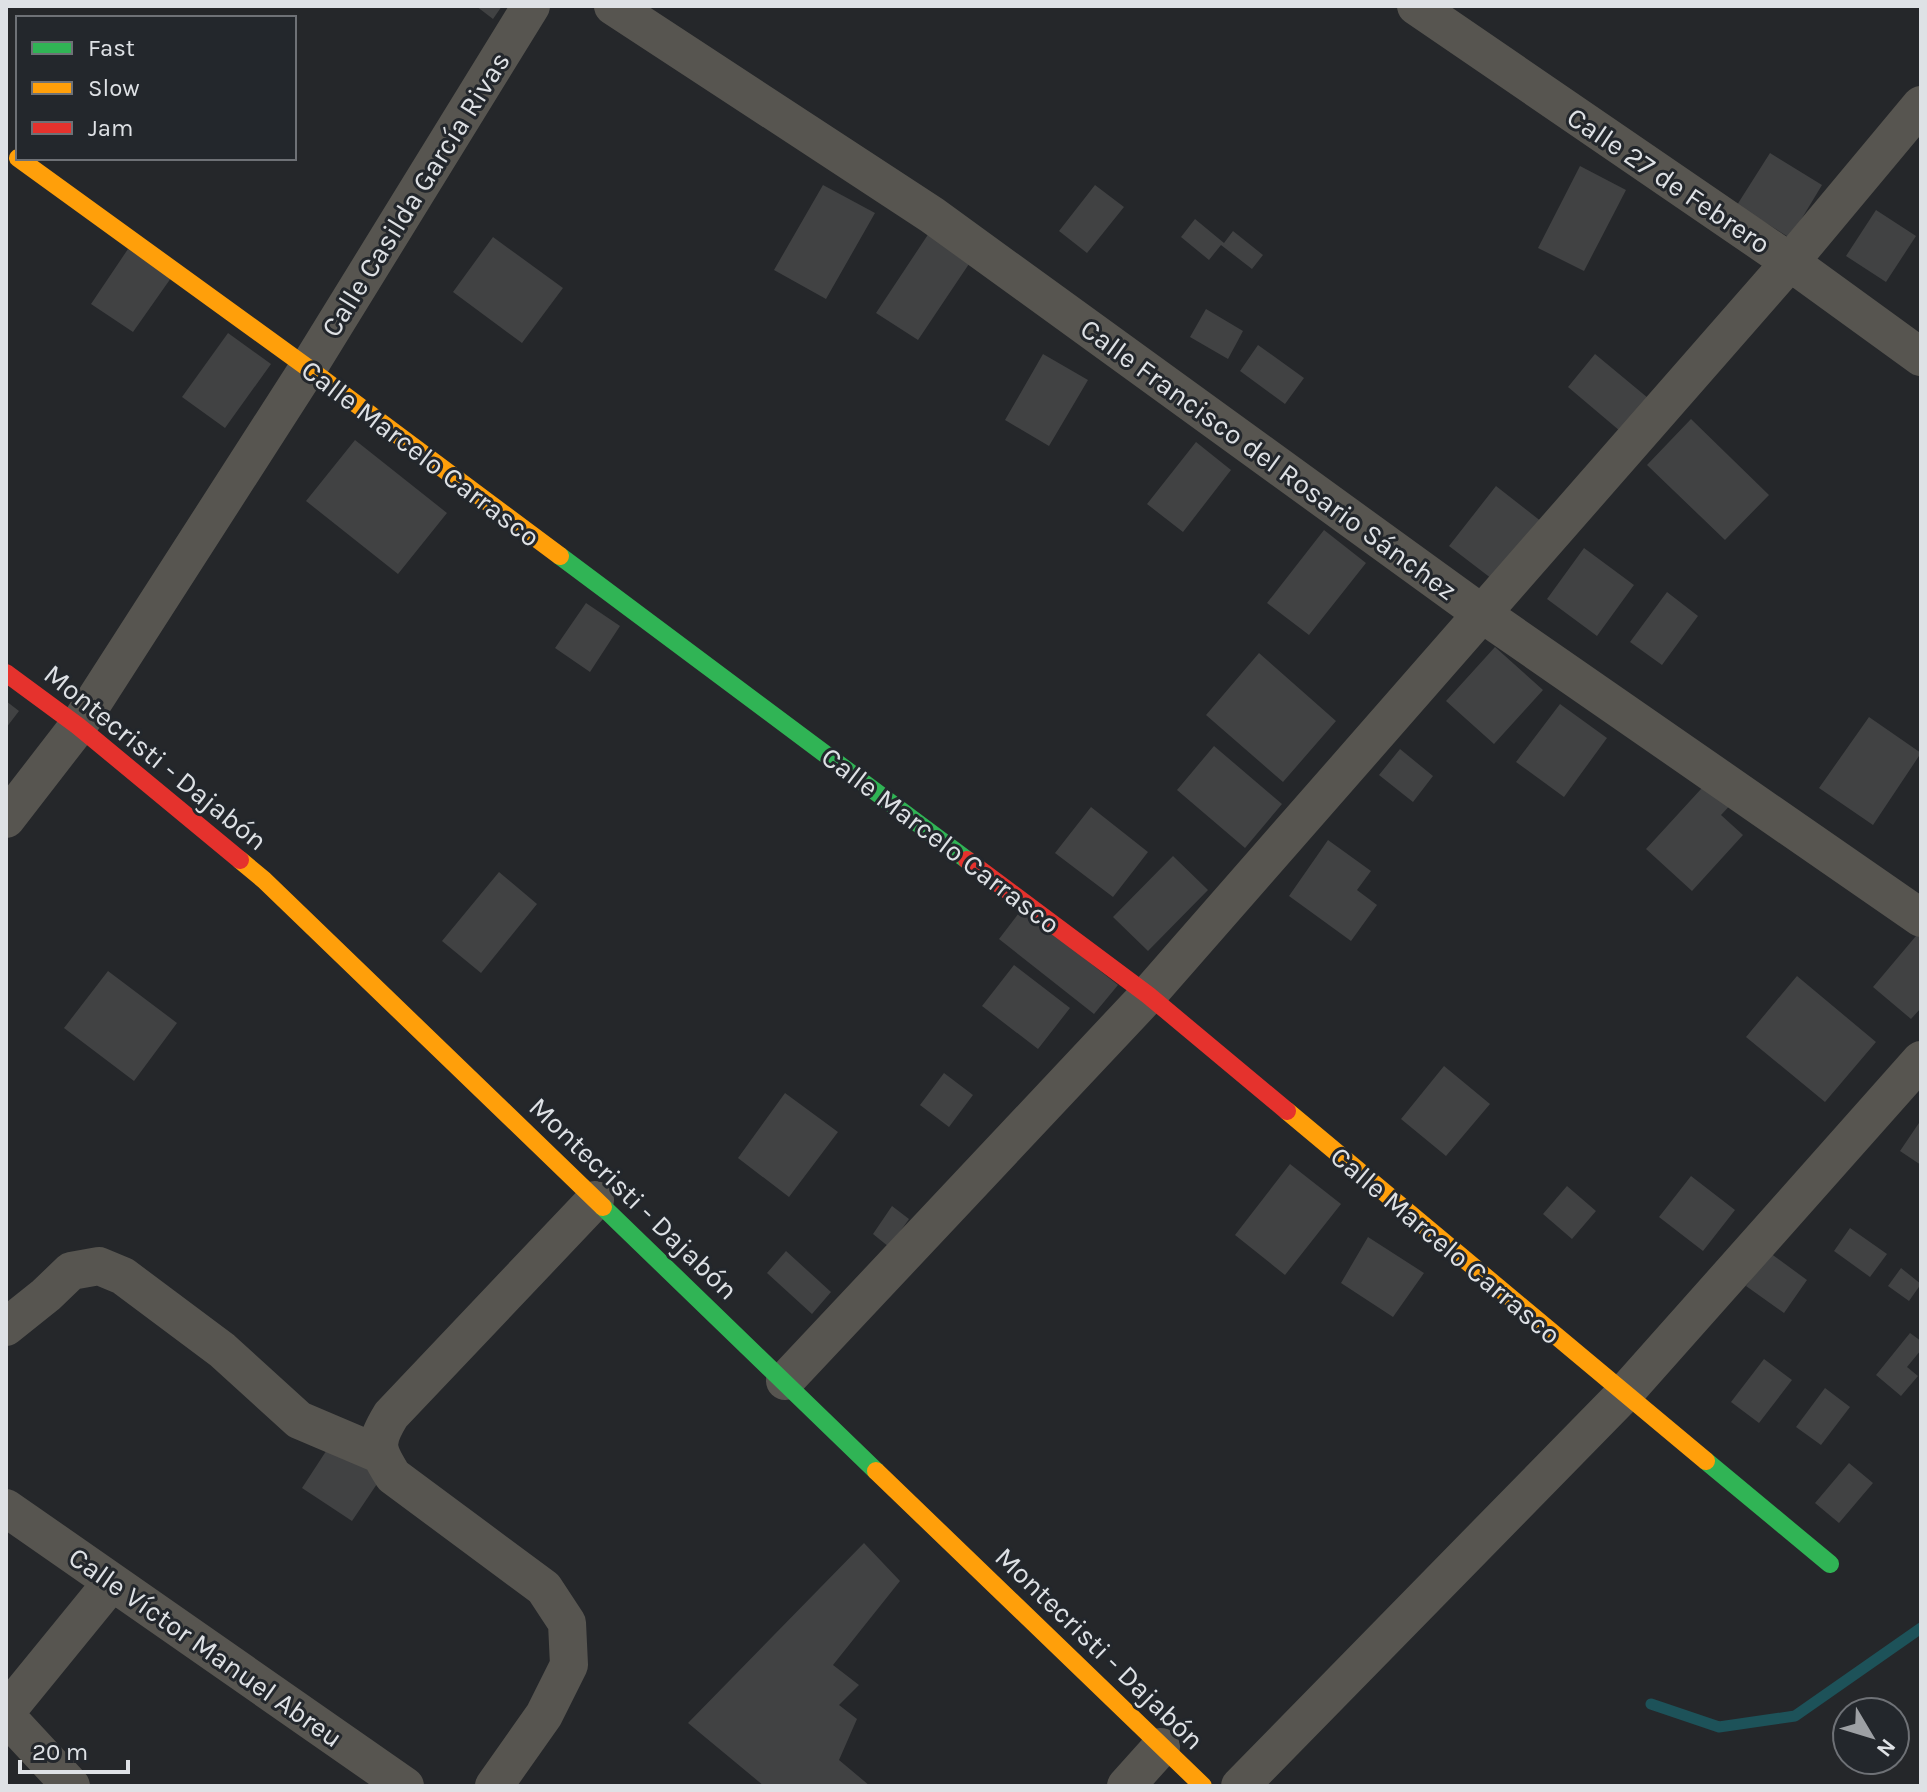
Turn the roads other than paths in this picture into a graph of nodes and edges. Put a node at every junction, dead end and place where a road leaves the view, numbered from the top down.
1 (531, 6) edge
2 (613, 6) edge
3 (1416, 6) edge
4 (1921, 105) edge
5 (21, 160) edge
6 (1790, 262) junction
7 (1921, 357) edge
8 (308, 368) junction
9 (1481, 613) junction
10 (6, 673) edge
11 (78, 726) junction
12 (6, 819) edge
13 (1921, 918) edge
14 (1148, 995) junction
15 (1921, 1060) edge
16 (595, 1200) junction
17 (6, 1327) edge
18 (785, 1381) junction
19 (1624, 1394) junction
20 (379, 1454) junction
21 (6, 1508) edge
22 (1830, 1564) dead end
23 (112, 1582) junction
24 (6, 1714) edge
25 (1161, 1747) junction
26 (71, 1786) edge
27 (405, 1786) edge
28 (494, 1786) edge
29 (1126, 1786) edge
30 (1203, 1786) edge
31 (1240, 1786) edge

1 - 8 street, Calle Casilda García Rivas
2 - 9 street, Calle Francisco del Rosario Sánchez
3 - 6 street, Calle 27 de Febrero
4 - 6 street
5 - 8 street, Calle Marcelo Carrasco
6 - 7 street, Calle 27 de Febrero
6 - 9 street
8 - 11 street, Calle Casilda García Rivas
8 - 14 street, Calle Marcelo Carrasco
9 - 13 street, Calle Francisco del Rosario Sánchez
9 - 14 street
10 - 11 street, Montecristi - Dajabón
11 - 12 street, Calle Casilda García Rivas
11 - 16 street, Montecristi - Dajabón
14 - 18 street
14 - 19 street, Calle Marcelo Carrasco
15 - 19 street
16 - 18 street, Montecristi - Dajabón
16 - 20 street
17 - 20 street
18 - 25 street, Montecristi - Dajabón
19 - 22 street, Calle Marcelo Carrasco
19 - 31 street
20 - 28 street
21 - 23 street, Calle Víctor Manuel Abreu
23 - 24 street
23 - 27 street, Calle Víctor Manuel Abreu
24 - 26 street
25 - 29 street
25 - 30 street, Montecristi - Dajabón

